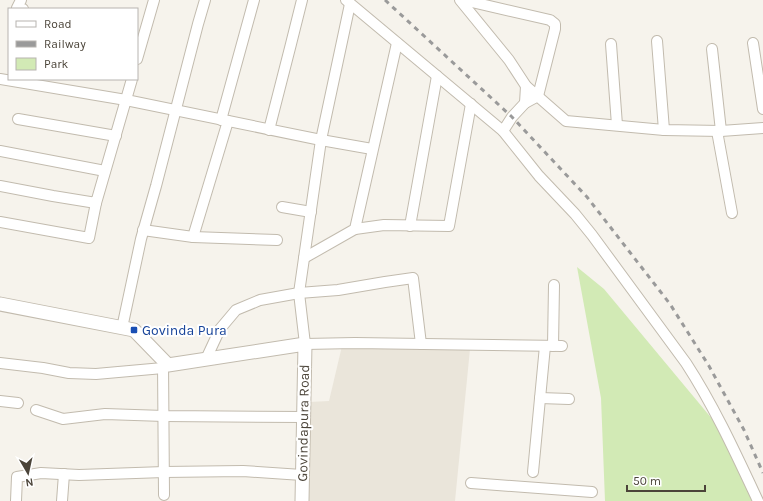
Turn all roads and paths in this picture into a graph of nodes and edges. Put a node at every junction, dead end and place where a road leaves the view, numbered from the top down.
1 (154, 0) edge
2 (205, 0) edge
3 (254, 0) edge
4 (302, 0) edge
5 (460, 0) edge
6 (463, 0) edge
7 (348, 2) edge
8 (141, 32) edge
9 (657, 41) dead end
10 (397, 43) junction
11 (753, 43) dead end
12 (611, 44) dead end
13 (712, 49) dead end
14 (138, 52) edge
15 (437, 76) junction
16 (0, 79) edge
17 (132, 80) edge
18 (526, 86) junction
19 (538, 96) junction
20 (126, 100) junction
21 (524, 103) junction
22 (471, 104) junction
23 (763, 109) edge
24 (175, 110) junction
25 (18, 119) dead end
26 (224, 120) junction
27 (617, 125) junction
28 (763, 128) edge
29 (269, 130) junction
30 (664, 130) junction
31 (503, 131) junction
32 (719, 131) junction
33 (116, 136) junction
34 (321, 140) junction
35 (372, 149) junction
36 (0, 151) edge
37 (105, 171) junction
38 (0, 186) edge
39 (96, 203) junction
40 (282, 207) dead end
41 (311, 212) junction
42 (732, 213) dead end
43 (0, 222) edge
44 (410, 226) junction
45 (355, 229) junction
46 (143, 230) junction
47 (193, 237) junction
48 (277, 240) dead end
49 (304, 258) junction
50 (554, 285) dead end
51 (299, 293) junction
52 (0, 304) edge
53 (122, 328) junction
54 (305, 344) junction
55 (421, 344) junction
56 (553, 346) junction
57 (206, 359) junction
58 (0, 363) edge
59 (163, 364) junction
60 (540, 398) junction
61 (569, 398) dead end
62 (0, 401) edge
63 (18, 403) dead end
64 (36, 410) dead end
65 (164, 416) junction
66 (304, 417) junction
67 (164, 472) junction
68 (533, 472) dead end
69 (64, 474) junction
70 (302, 475) junction
71 (470, 483) dead end
72 (592, 492) dead end
73 (164, 495) dead end
74 (16, 501) edge
75 (62, 501) edge
76 (302, 501) edge
77 (758, 501) edge

1 - 8 street
2 - 24 street
3 - 26 street
4 - 29 street
5 - 18 street
6 - 19 street
7 - 10 street
7 - 34 street
8 - 14 street
9 - 30 street
10 - 15 street
10 - 35 street
11 - 23 street
12 - 27 street
13 - 32 street
15 - 22 street
15 - 44 street
16 - 20 street
17 - 20 street
18 - 19 street
18 - 21 street
19 - 21 street
19 - 27 street
20 - 24 street
20 - 33 street
21 - 31 street
22 - 31 street
22 - 44 street
24 - 26 street
24 - 46 street
25 - 33 street
26 - 29 street
26 - 47 street
27 - 30 street
28 - 32 street
29 - 34 street
30 - 32 street
31 - 77 street
32 - 42 street
33 - 37 street
34 - 35 street
34 - 41 street
35 - 45 street
36 - 37 street
37 - 39 street
38 - 39 street
39 - 43 street
40 - 41 street
41 - 49 street
44 - 45 street
45 - 49 street
46 - 47 street
46 - 53 street
47 - 48 street
49 - 51 street
50 - 56 street
51 - 54 street
51 - 55 street
51 - 57 street
52 - 53 street
53 - 59 street
54 - 55 street
54 - 57 street
54 - 66 street, Govindapura Road
55 - 56 street
56 - 60 street
57 - 59 street
58 - 59 street
59 - 65 street
60 - 61 street
60 - 68 street
62 - 63 street
64 - 65 street
65 - 66 street
65 - 67 street
66 - 70 street, Govindapura Road
67 - 69 street
67 - 70 street
67 - 73 street
69 - 74 street
69 - 75 street
70 - 76 street, Govindapura Road
71 - 72 street

